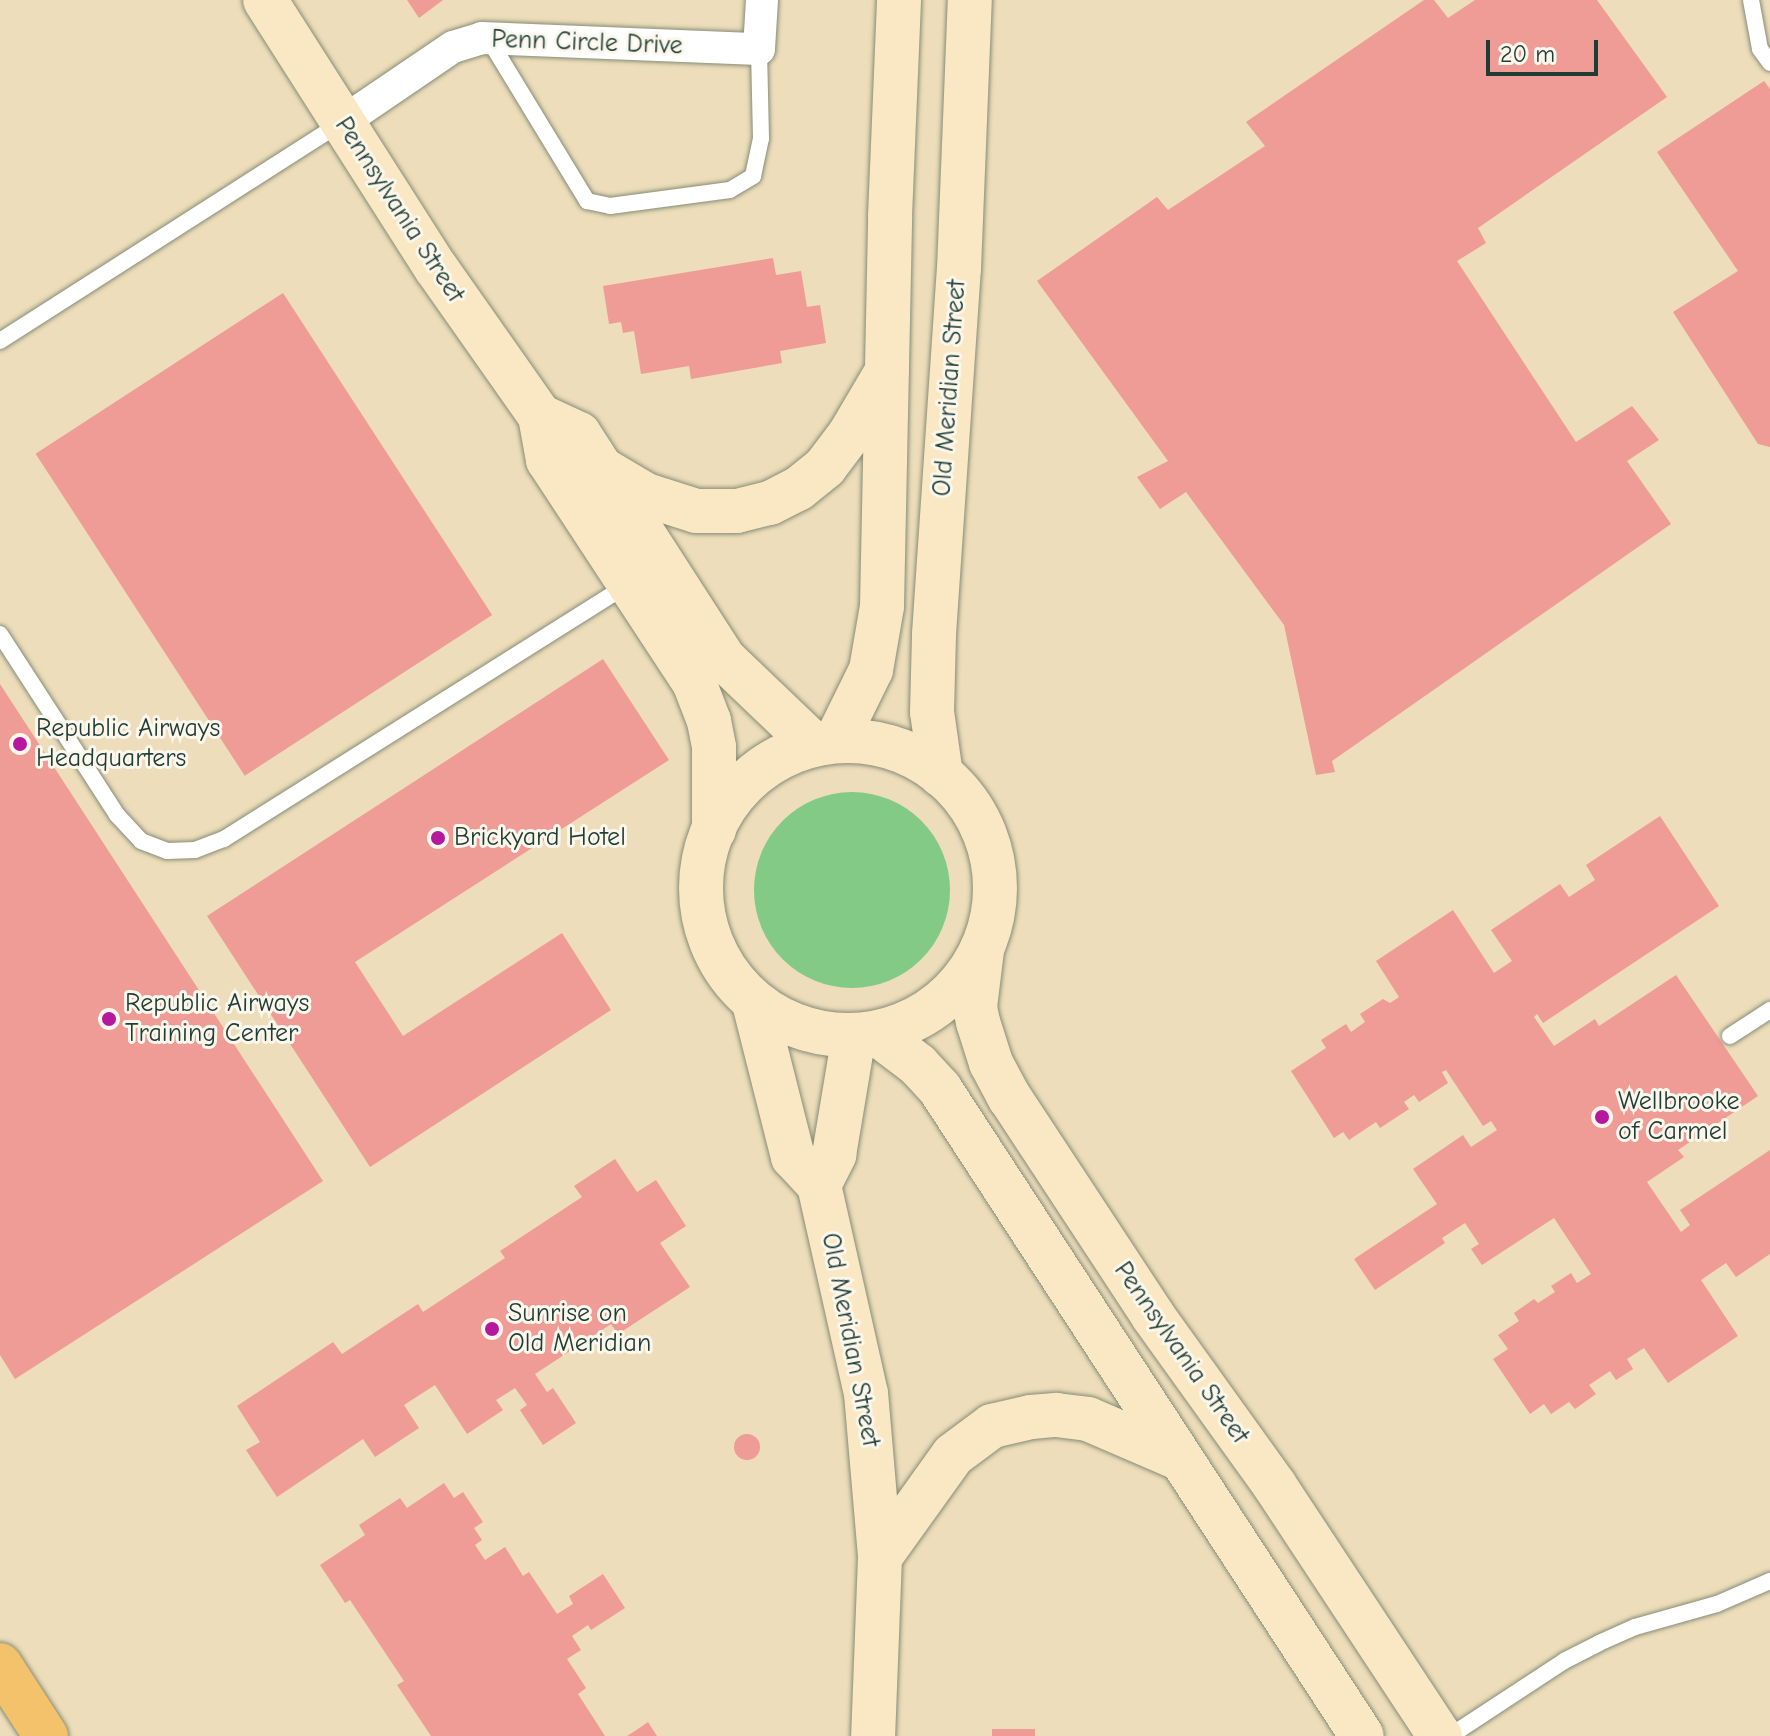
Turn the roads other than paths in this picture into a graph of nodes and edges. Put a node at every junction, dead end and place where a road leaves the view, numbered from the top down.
1 (265, 0) edge
2 (762, 0) edge
3 (899, 0) edge
4 (970, 0) edge
5 (1751, 0) edge
6 (488, 38) junction
7 (759, 49) junction
8 (1770, 63) edge
9 (341, 123) junction
10 (0, 341) edge
11 (888, 369) junction
12 (540, 416) junction
13 (596, 466) junction
14 (629, 584) junction
15 (0, 634) edge
16 (825, 742) junction
17 (941, 775) junction
18 (714, 830) junction
19 (982, 950) junction
20 (754, 1003) junction
21 (1770, 1010) edge
22 (865, 1035) junction
23 (1730, 1036) dead end
24 (819, 1185) junction
25 (1181, 1459) junction
26 (880, 1557) junction
27 (1770, 1581) edge
28 (0, 1665) edge
29 (46, 1736) edge
30 (873, 1736) edge
31 (1362, 1736) edge
32 (1440, 1736) edge
33 (1450, 1736) edge

1 - 9 main road, Pennsylvania Street
2 - 7 street
3 - 11 main road
4 - 17 main road, Old Meridian Street
5 - 8 lane
6 - 7 street, Penn Circle Drive
6 - 7 lane
6 - 9 street, Penn Circle Drive
9 - 10 lane
9 - 12 main road, Pennsylvania Street
11 - 13 main road
11 - 16 main road
12 - 13 main road
12 - 14 main road, Pennsylvania Street
13 - 16 main road
14 - 15 lane
14 - 18 main road, Pennsylvania Street
16 - 17 main road
16 - 18 main road
17 - 19 main road
18 - 20 main road
19 - 22 main road
19 - 32 main road, Pennsylvania Street
20 - 22 main road
20 - 24 main road, Old Meridian Street
21 - 23 lane
22 - 24 main road
22 - 25 main road, Pennsylvania Street
24 - 26 main road, Old Meridian Street
25 - 26 main road
25 - 31 main road, Pennsylvania Street
26 - 30 main road, Old Meridian Street
27 - 33 lane
28 - 29 highway

